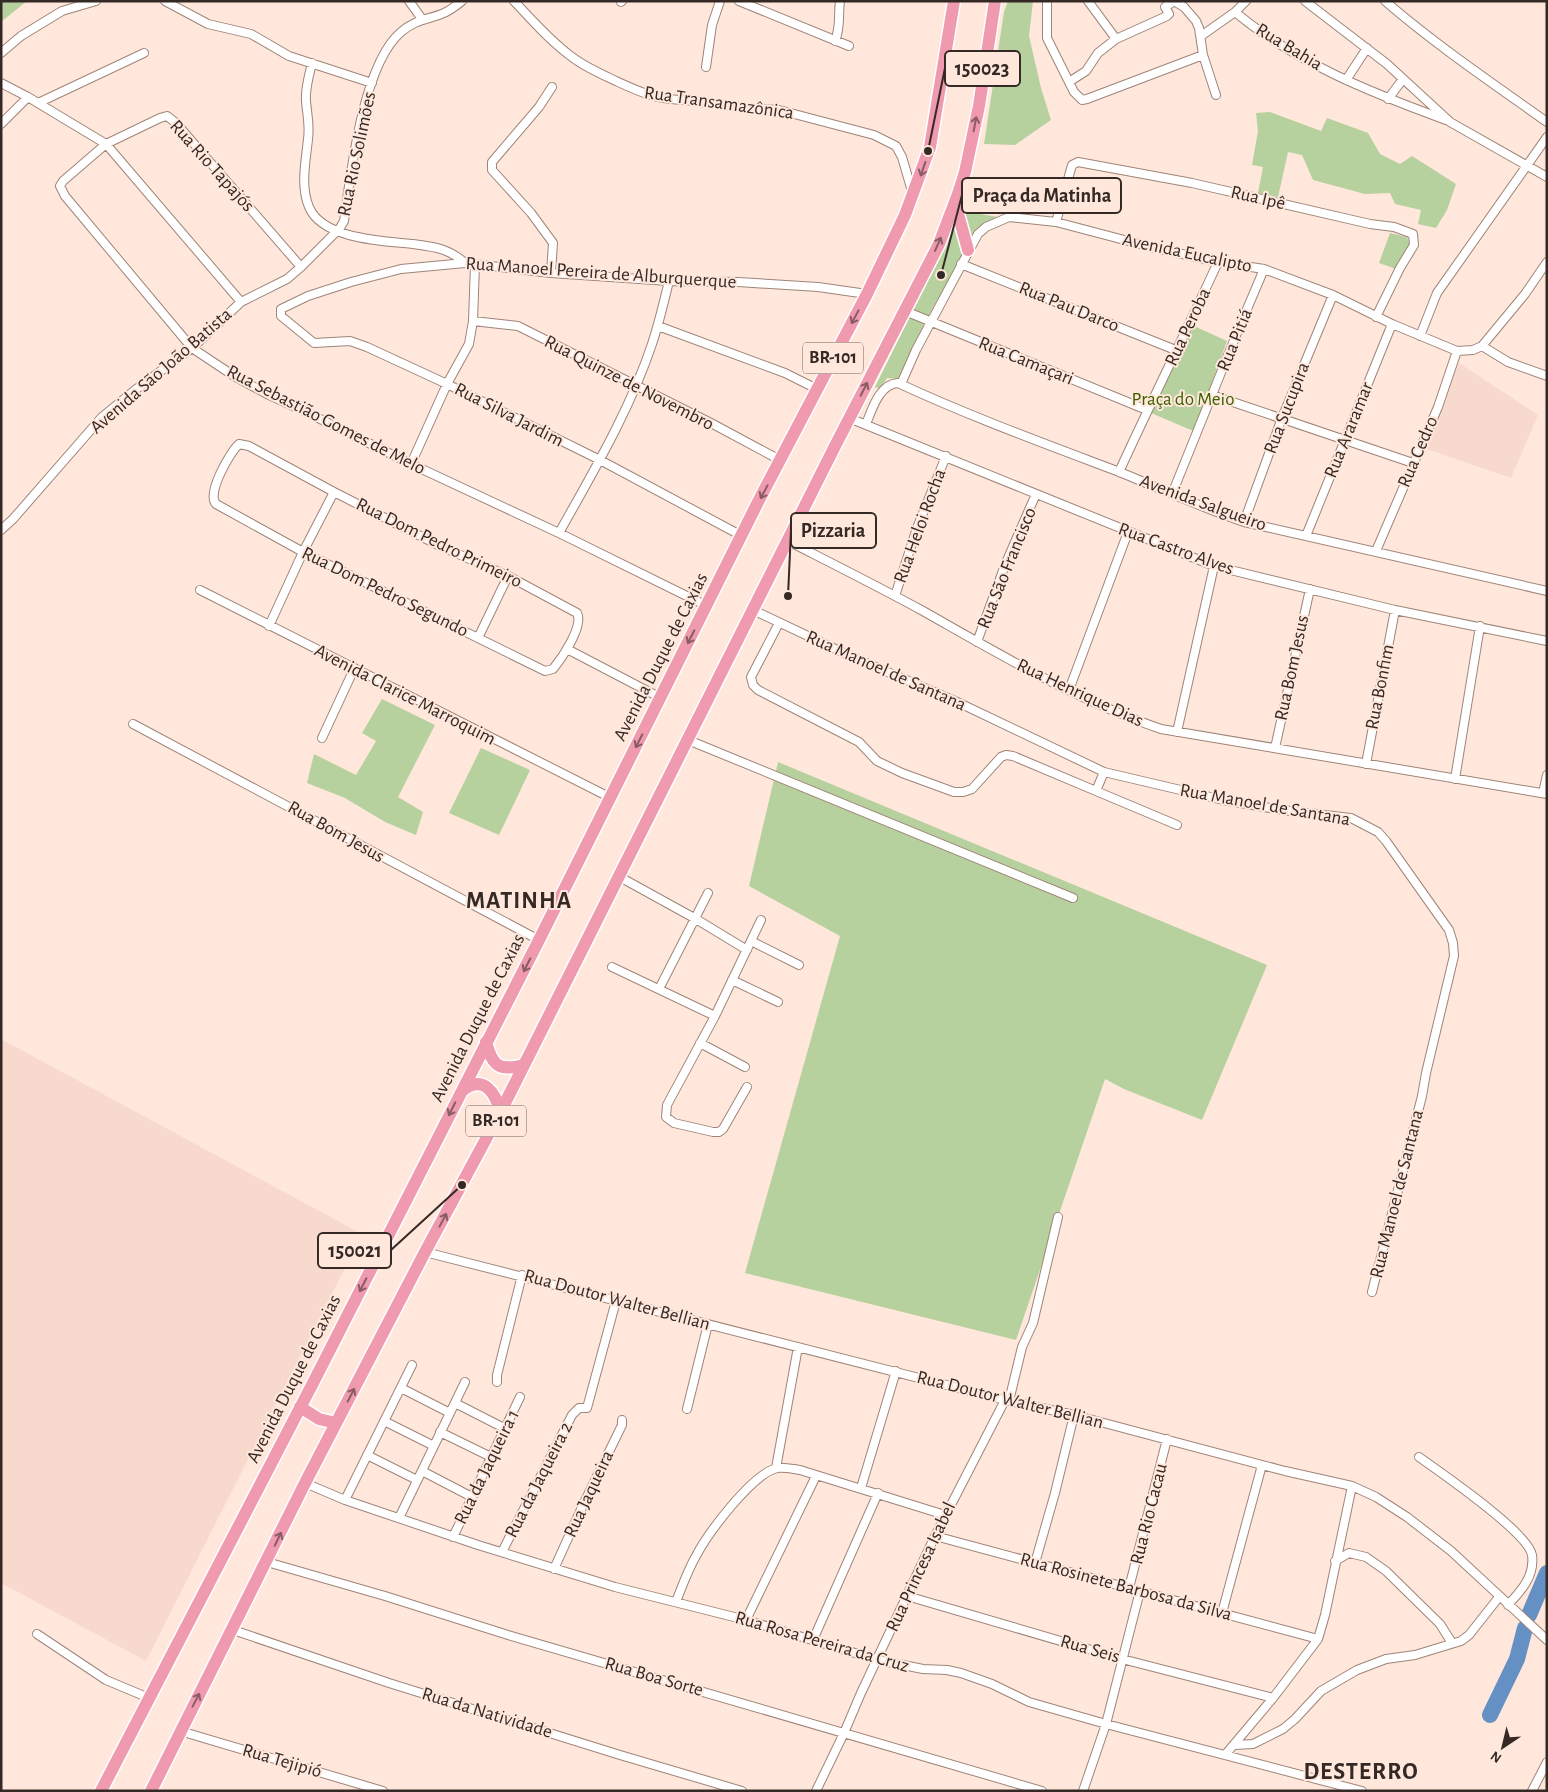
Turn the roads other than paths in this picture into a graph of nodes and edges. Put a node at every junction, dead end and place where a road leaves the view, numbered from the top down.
1 (96, 1) edge
2 (165, 1) edge
3 (409, 1) edge
4 (462, 1) edge
5 (514, 1) edge
6 (720, 1) edge
7 (739, 1) edge
8 (840, 1) edge
9 (954, 1) edge
10 (995, 1) edge
11 (1047, 1) edge
12 (1088, 1) edge
13 (1246, 1) edge
14 (1306, 1) edge
15 (1385, 1) edge
16 (1169, 3) edge
17 (755, 4) edge
18 (1235, 12) junction
19 (422, 19) junction
20 (1201, 36) junction
21 (1116, 39) junction
22 (835, 41) junction
23 (849, 46) dead end
24 (1367, 48) junction
25 (1, 53) edge
26 (144, 53) dead end
27 (1203, 55) junction
28 (312, 63) junction
29 (706, 67) dead end
30 (1402, 79) junction
31 (1346, 80) junction
32 (1070, 82) junction
33 (1, 83) edge
34 (372, 83) junction
35 (552, 87) dead end
36 (1216, 95) dead end
37 (28, 97) junction
38 (1388, 99) junction
39 (38, 103) junction
40 (1450, 122) junction
41 (1547, 122) edge
42 (1, 124) edge
43 (1547, 137) edge
44 (106, 144) junction
45 (1528, 165) junction
46 (1547, 177) edge
47 (913, 196) junction
48 (955, 203) junction
49 (1056, 222) junction
50 (338, 230) junction
51 (968, 250) junction
52 (1218, 262) junction
53 (1547, 262) edge
54 (465, 263) junction
55 (475, 264) junction
56 (961, 264) junction
57 (301, 267) junction
58 (1264, 269) junction
59 (551, 273) junction
60 (669, 281) junction
61 (867, 294) junction
62 (1333, 295) junction
63 (241, 302) junction
64 (281, 309) joint
65 (905, 311) junction
66 (1376, 316) junction
67 (473, 321) junction
68 (931, 322) junction
69 (1392, 324) junction
70 (658, 326) junction
71 (1420, 336) junction
72 (1482, 346) junction
73 (192, 348) junction
74 (1178, 351) junction
75 (1457, 351) junction
76 (1547, 376) edge
77 (447, 384) junction
78 (901, 384) junction
79 (635, 387) junction
80 (817, 389) junction
81 (1212, 396) junction
82 (1147, 410) junction
83 (849, 418) junction
84 (1282, 418) junction
85 (866, 424) junction
86 (1346, 440) junction
87 (946, 456) junction
88 (600, 460) junction
89 (780, 460) junction
90 (1413, 463) junction
91 (412, 464) junction
92 (1119, 472) junction
93 (334, 492) junction
94 (1036, 494) junction
95 (1172, 494) junction
96 (216, 504) joint
97 (1244, 522) junction
98 (1, 530) edge
99 (1128, 532) junction
100 (560, 533) junction
101 (742, 536) junction
102 (1306, 536) junction
103 (788, 541) junction
104 (1376, 551) junction
105 (302, 552) junction
106 (1214, 566) junction
107 (508, 576) junction
108 (1310, 589) junction
109 (200, 590) dead end
110 (1547, 591) edge
111 (895, 596) junction
112 (707, 606) junction
113 (753, 610) junction
114 (1395, 610) junction
115 (779, 622) junction
116 (269, 626) junction
117 (1480, 626) junction
118 (478, 638) junction
119 (1547, 641) edge
120 (977, 642) junction
121 (567, 649) junction
122 (556, 665) joint
123 (354, 669) junction
124 (1069, 690) junction
125 (661, 698) junction
126 (133, 724) dead end
127 (1177, 732) junction
128 (322, 738) dead end
129 (688, 740) junction
130 (1275, 748) junction
131 (1366, 764) junction
132 (1104, 772) junction
133 (1547, 775) edge
134 (1455, 779) junction
135 (1096, 791) junction
136 (1545, 794) edge
137 (611, 798) junction
138 (1177, 825) dead end
139 (618, 876) junction
140 (708, 893) dead end
141 (1072, 898) dead end
142 (696, 918) junction
143 (762, 920) dead end
144 (539, 940) junction
145 (751, 941) junction
146 (746, 950) junction
147 (799, 965) dead end
148 (612, 967) dead end
149 (732, 980) junction
150 (659, 989) junction
151 (778, 1002) dead end
152 (715, 1016) junction
153 (486, 1042) junction
154 (700, 1043) junction
155 (524, 1065) junction
156 (745, 1067) dead end
157 (747, 1087) dead end
158 (462, 1091) junction
159 (500, 1113) junction
160 (1058, 1217) dead end
161 (425, 1252) junction
162 (522, 1275) junction
163 (1372, 1292) dead end
164 (616, 1300) junction
165 (708, 1324) junction
166 (798, 1347) junction
167 (412, 1365) dead end
168 (896, 1371) junction
169 (465, 1382) dead end
170 (497, 1382) dead end
171 (401, 1388) junction
172 (520, 1398) dead end
173 (1007, 1400) junction
174 (455, 1403) junction
175 (300, 1408) junction
176 (687, 1409) dead end
177 (450, 1413) junction
178 (1074, 1415) junction
179 (622, 1420) dead end
180 (384, 1421) junction
181 (336, 1423) junction
182 (506, 1429) junction
183 (440, 1432) junction
184 (1167, 1439) junction
185 (434, 1446) junction
186 (368, 1456) junction
187 (491, 1457) junction
188 (1419, 1457) dead end
189 (1262, 1465) junction
190 (776, 1468) junction
191 (422, 1471) junction
192 (816, 1476) junction
193 (417, 1480) junction
194 (305, 1483) junction
195 (1352, 1486) junction
196 (861, 1488) junction
197 (878, 1494) junction
198 (472, 1497) junction
199 (345, 1500) junction
200 (945, 1515) junction
201 (399, 1518) junction
202 (453, 1536) junction
203 (934, 1536) junction
204 (502, 1552) junction
205 (1336, 1561) junction
206 (266, 1562) junction
207 (1035, 1563) junction
208 (554, 1569) junction
209 (1130, 1588) junction
210 (1140, 1591) junction
211 (907, 1596) junction
212 (1499, 1597) junction
213 (676, 1602) junction
214 (1508, 1605) junction
215 (1222, 1613) junction
216 (746, 1620) junction
217 (233, 1630) junction
218 (37, 1634) dead end
219 (1318, 1639) junction
220 (813, 1640) junction
221 (1547, 1640) edge
222 (1452, 1643) junction
223 (1122, 1659) junction
224 (878, 1660) junction
225 (149, 1698) junction
226 (1273, 1698) junction
227 (1106, 1724) junction
228 (180, 1731) junction
229 (844, 1734) junction
230 (1235, 1745) junction
231 (1226, 1755) junction
232 (1547, 1762) edge
233 (101, 1791) edge
234 (151, 1791) edge
235 (383, 1791) edge
236 (742, 1791) edge
237 (816, 1791) edge
238 (1042, 1791) edge
239 (1083, 1791) edge
240 (1362, 1791) edge
241 (1532, 1791) edge

1 - 25 street
2 - 28 street
3 - 19 street
4 - 19 street, Rua Rio Solimões
5 - 47 street, Rua Transamazônica
6 - 29 street
7 - 17 street
8 - 22 street
9 -> 47 highway, Avenida Duque de Caxias / BR-101
48 -> 10 highway, BR-101
11 - 32 street
12 - 21 street
13 - 18 street, Rua Bahia
14 - 24 street, Rua Bahia
15 - 41 street
16 - 20 street
16 - 21 street
17 - 22 street
18 - 20 street, Rua Bahia
18 - 31 street, Rua Bahia
19 - 34 street, Rua Rio Solimões
20 - 27 street
21 - 32 street
22 - 23 street
24 - 30 street, Rua Bahia
24 - 31 street
26 - 39 street
27 - 32 street
27 - 36 street
28 - 34 street
28 - 50 street
30 - 38 street
30 - 40 street, Rua Bahia
31 - 38 street, Rua Bahia
33 - 37 street
34 - 50 street, Rua Rio Solimões
35 - 59 street
37 - 39 street
37 - 42 street
38 - 40 street, Rua Bahia
39 - 44 street
40 - 45 street, Rua Bahia
43 - 45 street
44 - 57 street, Rua Rio Tapajós
44 - 63 street
44 - 73 street, Rua Sebastião Gomes de Melo
45 - 46 street, Rua Bahia
45 - 71 street
47 - 61 highway, Avenida Duque de Caxias / BR-101
48 - 51 highway
65 -> 48 highway, BR-101
49 - 51 street, Avenida Eucalipto
49 - 52 street, Avenida Eucalipto
49 - 66 street, Rua Ipê
50 - 54 street
50 - 57 street, Rua Rio Solimões
51 - 56 street, Avenida Eucalipto
52 - 58 street, Avenida Eucalipto
52 - 74 street, Rua Peroba
53 - 72 street
54 - 55 street, Rua Manoel Pereira de Alburquerque
54 - 64 street, Rua Manoel Pereira de Alburquerque
55 - 59 street, Rua Manoel Pereira de Alburquerque
55 - 67 street
56 - 68 street, Avenida Eucalipto
56 - 74 street, Rua Pau Darco
57 - 63 street, Rua Rio Solimões
58 - 62 street, Avenida Eucalipto
58 - 81 street, Rua Pitiá
59 - 60 street, Rua Manoel Pereira de Alburquerque
60 - 61 street, Rua Manoel Pereira de Alburquerque
60 - 70 street
61 -> 80 highway, Avenida Duque de Caxias / BR-101
62 - 66 street, Avenida Eucalipto
62 - 84 street, Rua Sucupira
63 - 73 street, Avenida São João Batista
64 - 77 street, Rua Silva Jardim
65 - 68 street, Rua Camaçari
83 -> 65 highway, BR-101
66 - 69 street, Avenida Eucalipto
67 - 77 street
67 - 79 street, Rua Quinze de Novembro
68 - 78 street, Avenida Eucalipto
68 - 82 street, Rua Camaçari
69 - 71 street, Avenida Eucalipto
69 - 86 street, Rua Araramar
70 - 79 street
70 - 80 street
71 - 75 street, Avenida Eucalipto
72 - 75 street
72 - 76 street
73 - 91 street, Rua Sebastião Gomes de Melo
73 - 98 street, Avenida São João Batista
74 - 82 street, Rua Peroba
75 - 90 street, Rua Cedro
77 - 88 street, Rua Silva Jardim
77 - 91 street
78 - 85 street
78 - 92 street, Avenida Salgueiro
79 - 88 street
79 - 89 street, Rua Quinze de Novembro
80 - 89 highway, Avenida Duque de Caxias / BR-101
81 - 84 street
81 - 95 street, Rua Pitiá
82 - 92 street, Rua Peroba
83 - 85 street, Rua Castro Alves
83 - 103 highway, BR-101
84 - 86 street
84 - 97 street, Rua Sucupira
85 - 87 street, Rua Castro Alves
86 - 90 street
86 - 102 street, Rua Araramar
87 - 94 street, Rua Castro Alves
87 - 111 street, Rua Heloi Rocha
88 - 100 street
88 - 101 street, Rua Silva Jardim
89 -> 101 highway, Avenida Duque de Caxias / BR-101
90 - 104 street, Rua Cedro
91 - 100 street, Rua Sebastião Gomes de Melo
92 - 95 street, Avenida Salgueiro
93 - 96 street, Rua Dom Pedro Primeiro
93 - 105 street
93 - 107 street, Rua Dom Pedro Primeiro
94 - 99 street, Rua Castro Alves
94 - 120 street, Rua São Francisco
95 - 97 street, Avenida Salgueiro
96 - 105 street, Rua Dom Pedro Segundo
97 - 102 street, Avenida Salgueiro
99 - 106 street, Rua Castro Alves
99 - 124 street
100 - 112 street, Rua Sebastião Gomes de Melo
101 - 112 highway, Avenida Duque de Caxias / BR-101
102 - 104 street, Avenida Salgueiro
103 - 111 street, Rua Henrique Dias
103 - 113 highway, BR-101
104 - 110 street, Avenida Salgueiro
105 - 116 street
105 - 118 street, Rua Dom Pedro Segundo
106 - 108 street, Rua Castro Alves
106 - 127 street
107 - 118 street
107 - 121 street, Rua Dom Pedro Primeiro
108 - 114 street, Rua Castro Alves
108 - 130 street, Rua Bom Jesus
109 - 116 street, Avenida Clarice Marroquim
111 - 120 street, Rua Henrique Dias
112 -> 125 highway, Avenida Duque de Caxias / BR-101
113 - 115 street, Rua Manoel de Santana
113 - 129 highway, BR-101
114 - 117 street, Rua Castro Alves
114 - 131 street, Rua Bonfim
115 - 132 street, Rua Manoel de Santana
115 - 135 street
116 - 123 street, Avenida Clarice Marroquim
117 - 119 street, Rua Castro Alves
117 - 134 street
118 - 122 street, Rua Dom Pedro Segundo
120 - 124 street, Rua Henrique Dias
121 - 122 street, Rua Dom Pedro Primeiro
121 - 125 street
123 - 128 street
123 - 137 street, Avenida Clarice Marroquim
124 - 127 street, Rua Henrique Dias
125 -> 137 highway, Avenida Duque de Caxias / BR-101
126 - 144 street, Rua Bom Jesus
127 - 130 street, Rua Henrique Dias
129 - 139 highway, BR-101
129 - 141 street
130 - 131 street, Rua Henrique Dias
131 - 134 street, Rua Henrique Dias
132 - 135 street
132 - 163 street, Rua Manoel de Santana
133 - 136 street
134 - 136 street, Rua Henrique Dias
135 - 138 street
137 - 144 highway, Avenida Duque de Caxias / BR-101
139 - 142 street
139 - 155 highway, BR-101
140 - 142 street
142 - 146 street
142 - 150 street
143 - 145 street
144 -> 153 highway, Avenida Duque de Caxias / BR-101
145 - 146 street
145 - 147 street
146 - 149 street
148 - 150 street
149 - 151 street
149 - 152 street
150 - 152 street
152 - 154 street
153 - 155 highway
153 - 158 highway, Avenida Duque de Caxias / BR-101
154 - 156 street
154 - 157 street
155 - 159 highway, BR-101
158 - 159 highway
158 -> 175 highway, Avenida Duque de Caxias / BR-101
161 -> 159 highway, BR-101
160 - 173 street, Rua Princesa Isabel
161 - 162 street, Rua Doutor Walter Bellian
181 -> 161 highway, BR-101
162 - 164 street, Rua Doutor Walter Bellian
162 - 170 street
164 - 165 street, Rua Doutor Walter Bellian
164 - 204 street, Rua da Jaqueira 2
165 - 166 street, Rua Doutor Walter Bellian
165 - 176 street
166 - 168 street, Rua Doutor Walter Bellian
166 - 190 street
167 - 171 street
168 - 173 street, Rua Doutor Walter Bellian
168 - 196 street
169 - 174 street
171 - 177 street
171 - 180 street
172 - 182 street, Rua da Jaqueira 1
173 - 178 street, Rua Doutor Walter Bellian
173 - 200 street, Rua Princesa Isabel
174 - 177 street
174 - 182 street
175 - 181 highway
175 - 225 highway, Avenida Duque de Caxias / BR-101
177 - 183 street
178 - 184 street, Rua Doutor Walter Bellian
178 - 207 street
179 - 208 street, Rua Jaqueira
180 - 185 street
180 - 186 street
181 - 194 highway, BR-101
182 - 187 street, Rua da Jaqueira 1
183 - 185 street
183 - 187 street
184 - 189 street, Rua Doutor Walter Bellian
184 - 209 street, Rua Rio Cacau
185 - 191 street
186 - 193 street
186 - 199 street
187 - 198 street, Rua da Jaqueira 1
188 - 214 street
189 - 195 street, Rua Doutor Walter Bellian
189 - 215 street
190 - 192 street
190 - 213 street
191 - 193 street
191 - 198 street
192 - 196 street
192 - 216 street
193 - 201 street
194 - 199 street, Rua Rosa Pereira da Cruz
206 -> 194 highway, BR-101
195 - 205 street
195 - 212 street, Rua Doutor Walter Bellian
196 - 197 street
197 - 200 street
197 - 220 street
198 - 202 street, Rua da Jaqueira 1
199 - 201 street, Rua Rosa Pereira da Cruz
200 - 203 street, Rua Princesa Isabel
201 - 202 street, Rua Rosa Pereira da Cruz
202 - 204 street, Rua Rosa Pereira da Cruz
203 - 207 street, Rua Rosinete Barbosa da Silva
203 - 211 street, Rua Princesa Isabel
204 - 208 street, Rua Rosa Pereira da Cruz
205 - 219 street
205 - 222 street
206 - 217 highway, BR-101
206 - 229 street, Rua Boa Sorte
207 - 209 street, Rua Rosinete Barbosa da Silva
208 - 213 street, Rua Rosa Pereira da Cruz
209 - 210 street, Rua Rosinete Barbosa da Silva
210 - 215 street, Rua Rosinete Barbosa da Silva
210 - 223 street
211 - 223 street, Rua Seis
211 - 224 street, Rua Princesa Isabel
212 - 214 street, Rua Doutor Walter Bellian
212 - 222 street
213 - 216 street, Rua Rosa Pereira da Cruz
214 - 221 street, Rua Doutor Walter Bellian
215 - 219 street, Rua Rosinete Barbosa da Silva
216 - 220 street, Rua Rosa Pereira da Cruz
228 -> 217 highway, BR-101
217 - 236 street, Rua da Natividade
218 - 225 street
219 - 226 street
220 - 224 street, Rua Rosa Pereira da Cruz
222 - 230 street
223 - 226 street, Rua Seis
223 - 227 street
224 - 227 street, Rua Rosa Pereira da Cruz
224 - 229 street, Rua Princesa Isabel
225 - 233 highway, Avenida Duque de Caxias / BR-101
226 - 230 street
227 - 231 street, Rua Rosa Pereira da Cruz
227 - 239 street
228 - 234 highway, BR-101
228 - 235 street, Rua Tejipió
229 - 237 street, Rua Princesa Isabel
229 - 238 street, Rua Boa Sorte
230 - 231 street
231 - 240 street, Rua Rosa Pereira da Cruz
232 - 241 street

